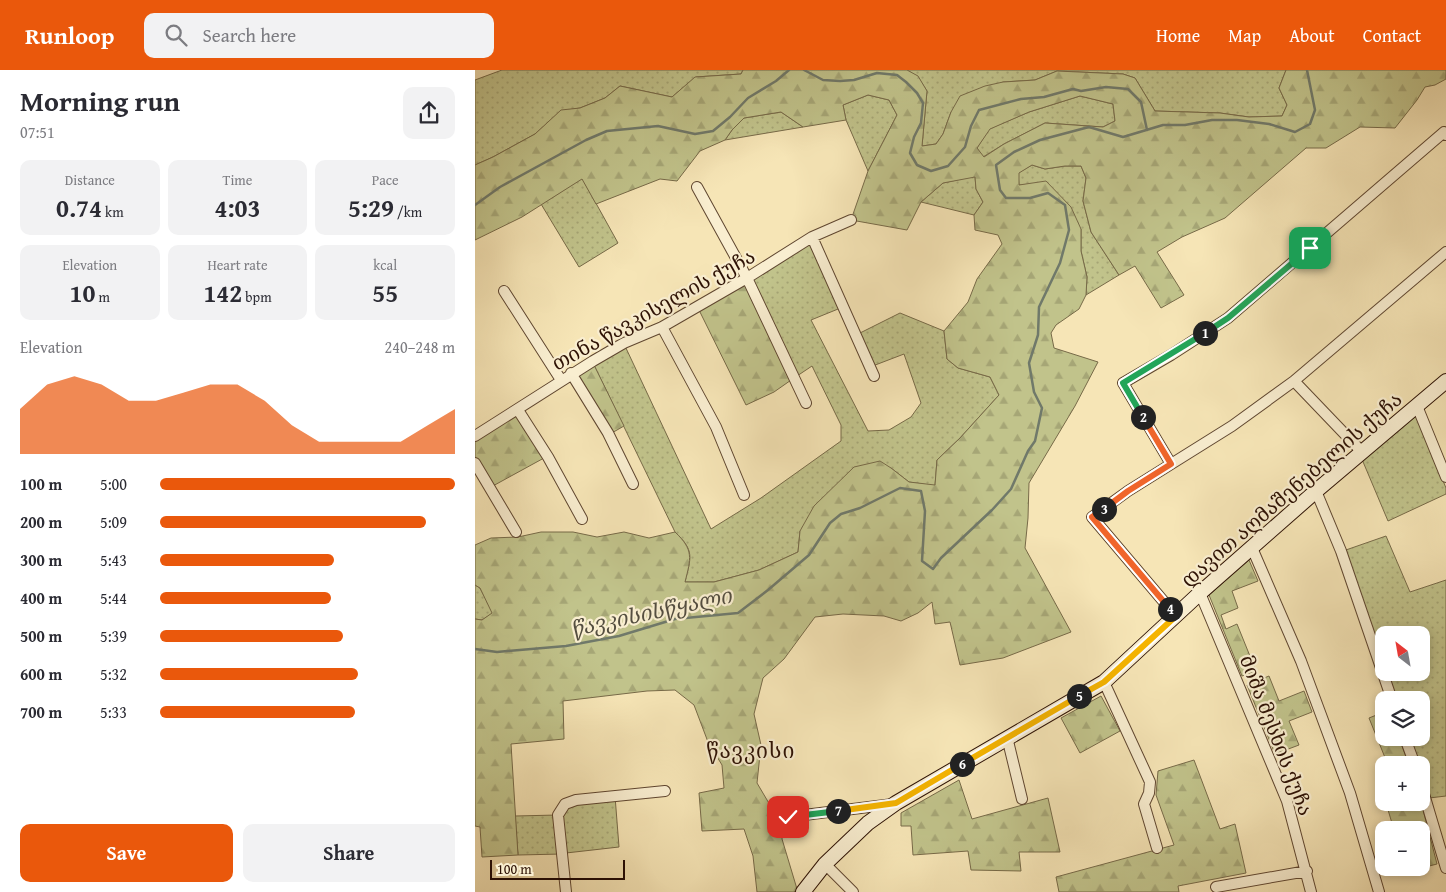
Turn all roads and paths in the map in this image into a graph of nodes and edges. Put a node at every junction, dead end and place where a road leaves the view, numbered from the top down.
1 (1446, 135) edge
2 (697, 187) dead end
3 (851, 220) dead end
4 (812, 237) junction
5 (1446, 252) edge
6 (747, 278) junction
7 (504, 291) dead end
8 (662, 327) junction
9 (571, 373) junction
10 (874, 376) dead end
11 (561, 380) junction
12 (1294, 381) junction
13 (1446, 381) edge
14 (806, 403) dead end
15 (1417, 406) junction
16 (518, 410) junction
17 (475, 436) edge
18 (1362, 452) junction
19 (475, 463) edge
20 (1171, 464) junction
21 (1446, 477) edge
22 (633, 484) dead end
23 (1316, 491) junction
24 (744, 495) dead end
25 (582, 519) dead end
26 (516, 532) dead end
27 (1252, 548) junction
28 (1200, 593) junction
29 (1176, 616) junction
30 (1104, 682) junction
31 (1389, 691) edge
32 (1007, 738) junction
33 (665, 791) dead end
34 (1022, 799) dead end
35 (896, 803) junction
36 (1429, 811) edge
37 (788, 817) dead end
38 (1157, 848) dead end
39 (825, 864) junction
40 (1446, 868) edge
41 (1307, 871) junction
42 (1216, 887) dead end
43 (566, 892) edge
44 (803, 892) edge
45 (853, 892) edge
46 (1311, 892) edge
47 (1379, 892) edge

1 - 20 street
2 - 6 street
3 - 4 street, თინა წავკისელის ქუჩა
4 - 6 street, თინა წავკისელის ქუჩა
4 - 10 street
5 - 12 street
6 - 8 street, თინა წავკისელის ქუჩა
6 - 14 street
7 - 11 street
8 - 9 street, თინა წავკისელის ქუჩა
8 - 24 street
9 - 11 street, თინა წავკისელის ქუჩა
9 - 22 street
11 - 16 street, თინა წავკისელის ქუჩა
12 - 18 street
12 - 20 street
13 - 15 street, დავით აღმაშენებელის ქუჩა
15 - 18 street, დავით აღმაშენებელის ქუჩა
15 - 21 street
16 - 17 street, თინა წავკისელის ქუჩა
16 - 25 street
18 - 23 street, დავით აღმაშენებელის ქუჩა
19 - 26 street
20 - 29 street
23 - 27 street, დავით აღმაშენებელის ქუჩა
23 - 31 street
27 - 28 street, დავით აღმაშენებელის ქუჩა
27 - 47 street
28 - 29 street, დავით აღმაშენებელის ქუჩა
28 - 41 street, მიშა მესხის ქუჩა
29 - 30 street, დავით აღმაშენებელის ქუჩა
30 - 32 street, დავით აღმაშენებელის ქუჩა
30 - 38 street
32 - 34 street
32 - 35 street, დავით აღმაშენებელის ქუჩა
33 - 43 street
35 - 37 street
35 - 39 street, დავით აღმაშენებელის ქუჩა
36 - 40 street
39 - 44 street, დავით აღმაშენებელის ქუჩა
39 - 45 street
41 - 42 street
41 - 46 street, მიშა მესხის ქუჩა

